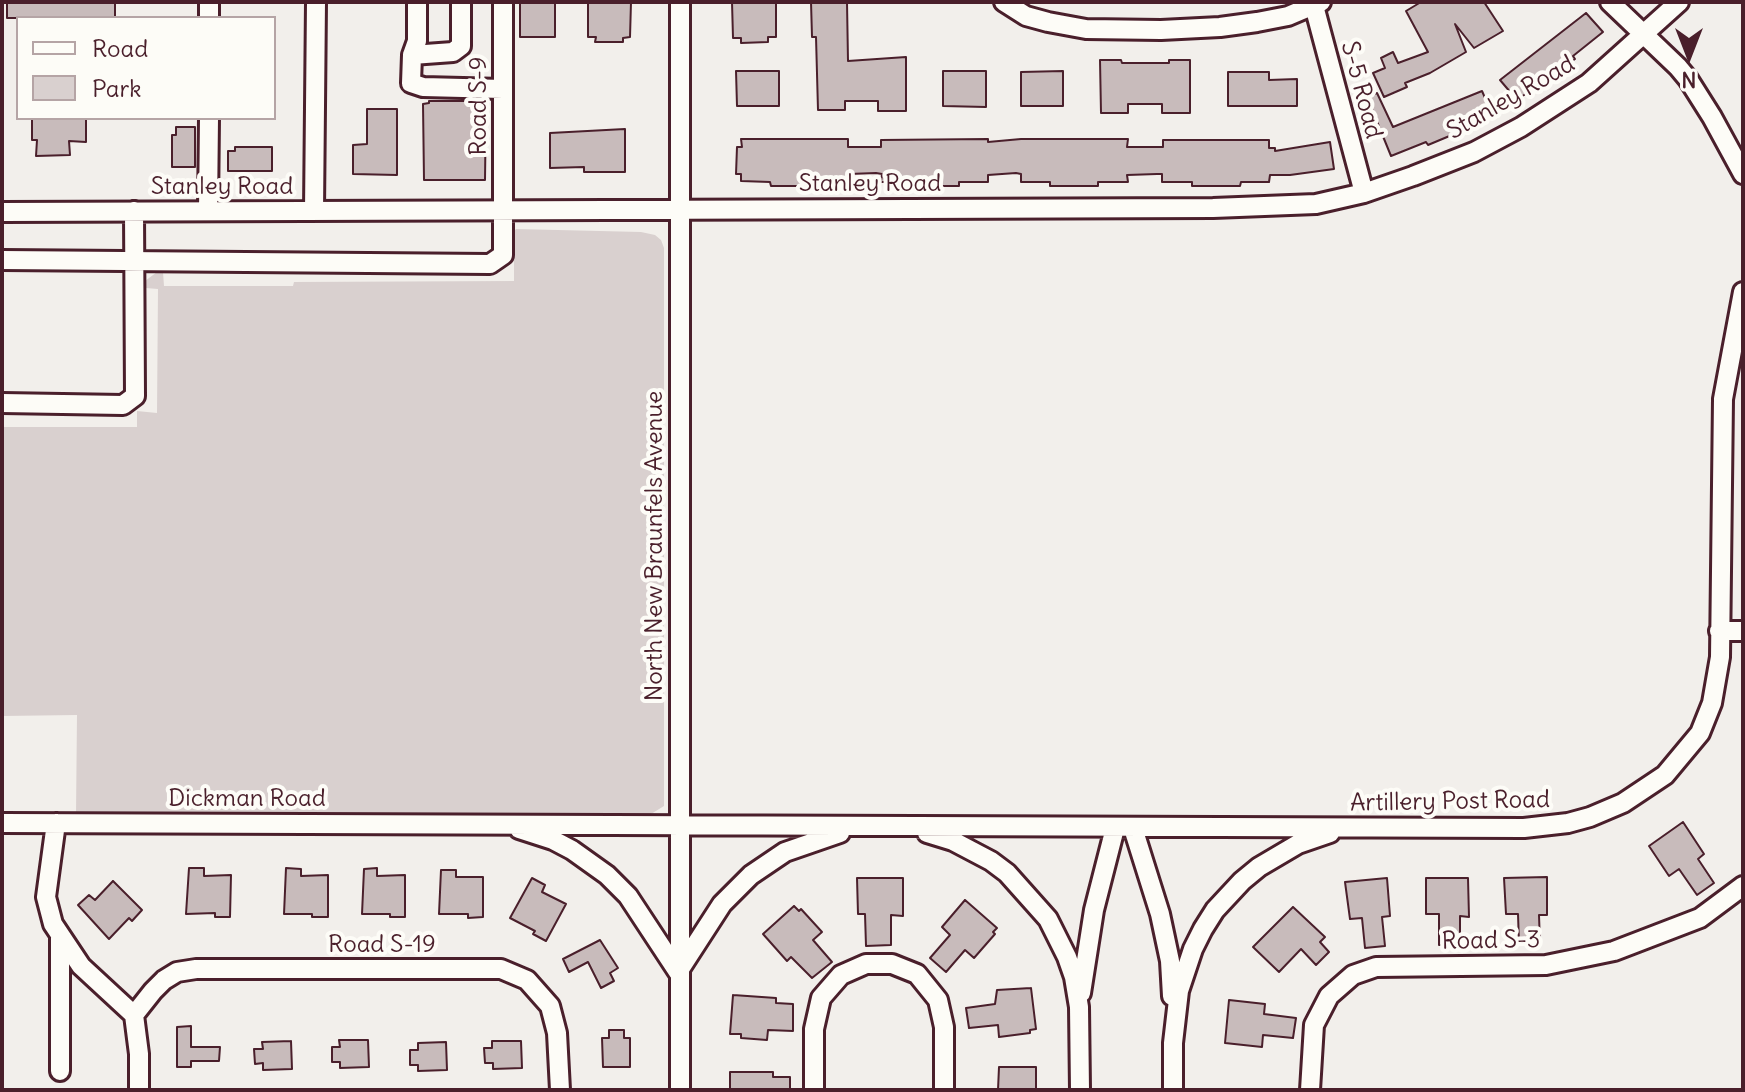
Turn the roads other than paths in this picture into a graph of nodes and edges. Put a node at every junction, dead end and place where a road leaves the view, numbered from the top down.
1 (316, 2) edge
2 (417, 2) edge
3 (461, 2) edge
4 (503, 2) edge
5 (680, 2) edge
6 (1004, 2) edge
7 (1610, 2) edge
8 (1679, 2) edge
9 (1316, 3) edge
10 (1644, 35) junction
11 (412, 55) junction
12 (503, 89) junction
13 (209, 120) edge
14 (1743, 174) edge
15 (1364, 193) junction
16 (679, 208) junction
17 (134, 211) junction
18 (208, 211) junction
19 (314, 211) junction
20 (504, 211) junction
21 (2, 212) edge
22 (134, 259) junction
23 (2, 260) edge
24 (1743, 292) edge
25 (2, 403) edge
26 (1719, 631) junction
27 (1743, 631) edge
28 (2, 823) edge
29 (56, 823) junction
30 (491, 824) junction
31 (679, 824) junction
32 (867, 826) junction
33 (901, 826) junction
34 (1124, 828) junction
35 (1348, 828) junction
36 (1743, 886) edge
37 (60, 937) junction
38 (678, 972) junction
39 (1079, 1007) junction
40 (134, 1015) junction
41 (1174, 1023) junction
42 (60, 1071) dead end
43 (139, 1090) edge
44 (560, 1090) edge
45 (680, 1090) edge
46 (814, 1090) edge
47 (944, 1090) edge
48 (1080, 1090) edge
49 (1173, 1090) edge
50 (1310, 1090) edge

1 - 19 street
2 - 11 street
3 - 11 street
4 - 12 street, Road S-9
5 - 16 street, North New Braunfels Avenue
6 - 9 street, S-5 Road
7 - 10 street
8 - 10 street, Stanley Road
9 - 15 street, S-5 Road
10 - 14 street
10 - 15 street, Stanley Road
11 - 12 street
12 - 20 street, Road S-9
13 - 18 street
15 - 16 street, Stanley Road
16 - 20 street, Stanley Road
16 - 31 street, North New Braunfels Avenue
17 - 18 street, Stanley Road
17 - 21 street, Stanley Road
17 - 22 street
18 - 19 street, Stanley Road
19 - 20 street, Stanley Road
20 - 22 street, Road S-9
22 - 23 street
22 - 25 street
24 - 26 street, Artillery Post Road
26 - 27 street
26 - 35 street, Artillery Post Road
28 - 29 street, Dickman Road
29 - 30 street, Dickman Road
29 - 37 street
30 - 31 street, Dickman Road
30 - 38 street, Dickman Road
31 - 32 street, Artillery Post Road
31 - 38 street, North New Braunfels Avenue
32 - 33 street, Artillery Post Road
32 - 38 street, Artillery Post Road
33 - 34 street, Artillery Post Road
33 - 39 street
34 - 35 street, Artillery Post Road
34 - 39 street
34 - 41 street
35 - 41 street
36 - 50 street, Road S-3
37 - 40 street
37 - 42 street
38 - 45 street, North New Braunfels Avenue
39 - 48 street
40 - 43 street
40 - 44 street, Road S-19
41 - 49 street
46 - 47 street

